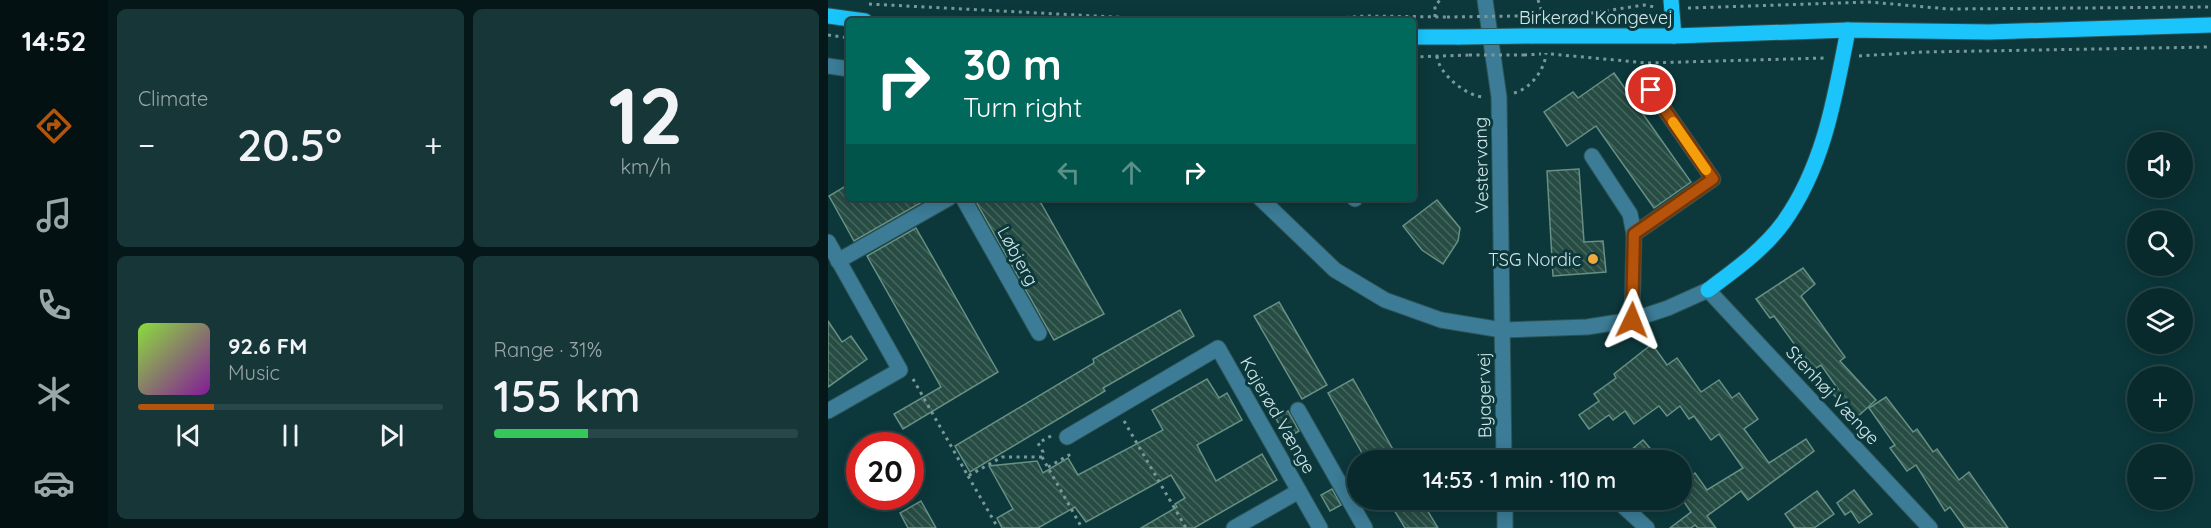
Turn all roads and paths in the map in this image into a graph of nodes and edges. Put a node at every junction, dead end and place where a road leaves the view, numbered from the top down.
1 (1440, 0) edge
2 (1485, 0) edge
3 (1538, 0) edge
4 (860, 3) dead end
5 (1671, 4) edge
6 (2211, 7) edge
7 (1543, 15) junction
8 (828, 16) edge
9 (1435, 17) junction
10 (846, 18) edge
11 (1108, 18) edge
12 (1334, 18) edge
13 (2211, 25) edge
14 (1848, 30) junction
15 (828, 35) edge
16 (1674, 36) junction
17 (1416, 37) edge
18 (846, 38) edge
19 (2211, 46) edge
20 (1546, 53) junction
21 (1437, 56) junction
22 (1862, 56) dead end
23 (1416, 57) edge
24 (1817, 59) dead end
25 (828, 66) edge
26 (846, 69) edge
27 (1651, 90) dead end
28 (1524, 91) dead end
29 (1475, 97) dead end
30 (1592, 156) dead end
31 (944, 201) edge
32 (965, 201) edge
33 (1263, 201) edge
34 (1634, 234) junction
35 (828, 242) edge
36 (838, 261) junction
37 (1708, 290) junction
38 (1632, 320) junction
39 (1502, 330) junction
40 (1039, 333) dead end
41 (900, 370) junction
42 (1117, 408) junction
43 (1298, 410) dead end
44 (828, 411) edge
45 (1067, 438) dead end
46 (1504, 450) edge
47 (968, 476) junction
48 (1299, 491) junction
49 (1505, 510) edge
50 (1628, 510) edge
51 (1358, 526) edge
52 (998, 528) edge
53 (1082, 528) edge
54 (1186, 528) edge
55 (1234, 528) edge
56 (1320, 528) edge
57 (1505, 528) edge
58 (1647, 528) edge
59 (1930, 528) edge

1 - 9 path
2 - 39 street, Vestervang
3 - 7 path
4 - 11 path
5 - 6 path
5 - 7 path
5 - 16 main road
7 - 9 path, bridge
8 - 10 main road
9 - 12 path
13 - 14 main road, Birkerød Kongevej
14 - 16 main road, Birkerød Kongevej
14 - 37 main road
15 - 18 path
16 - 17 main road, Birkerød Kongevej, bridge
19 - 22 path
20 - 21 path, bridge
20 - 24 path
20 - 28 path
21 - 23 path
21 - 29 path
25 - 26 street
27 - 34 street
30 - 34 street
31 - 36 street
32 - 40 street, Løbjerg
33 - 39 street
34 - 38 street
35 - 36 street
36 - 41 street
37 - 38 street
37 - 59 street, Stenhøj Vænge
38 - 39 street
39 - 46 street, Byagervej
41 - 44 street
41 - 47 path
42 - 45 street, Kajerød Vænge
42 - 48 street, Kajerød Vænge
42 - 54 path
43 - 51 street, Kajerød Vænge
47 - 52 path
47 - 53 path
48 - 55 street
48 - 56 street, Kajerød Vænge
49 - 57 street
50 - 58 street

